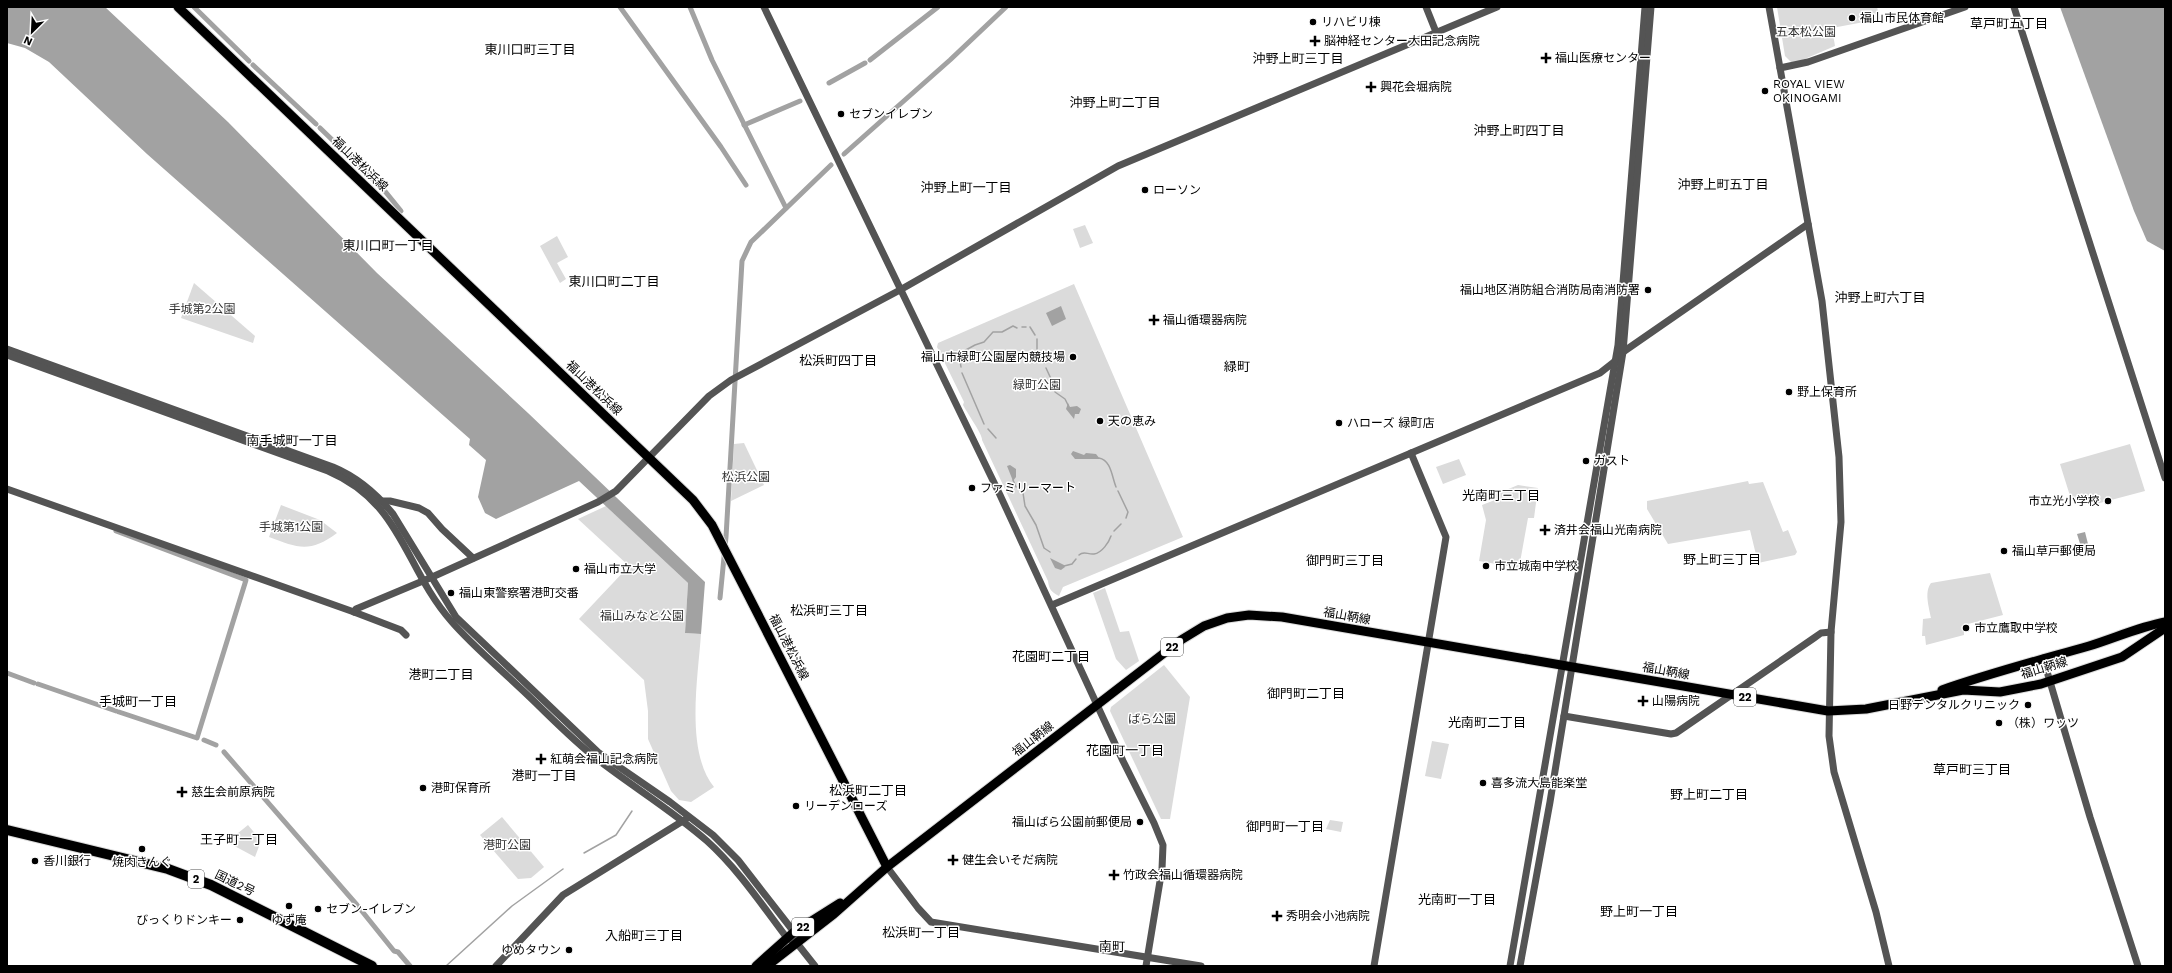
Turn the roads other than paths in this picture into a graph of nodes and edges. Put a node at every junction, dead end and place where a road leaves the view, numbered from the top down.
1 (178, 7) edge
2 (764, 7) edge
3 (1426, 7) edge
4 (1497, 7) edge
5 (1645, 7) edge
6 (1651, 7) edge
7 (1769, 7) edge
8 (1965, 7) edge
9 (2014, 7) edge
10 (1436, 32) junction
11 (1780, 68) junction
12 (1808, 224) junction
13 (900, 290) junction
14 (7, 349) edge
15 (1623, 352) junction
16 (7, 355) edge
17 (1614, 362) junction
18 (1411, 453) junction
19 (649, 458) junction
20 (2165, 478) edge
21 (7, 488) edge
22 (382, 501) junction
23 (473, 558) junction
24 (427, 579) junction
25 (1052, 605) junction
26 (354, 612) junction
27 (2165, 622) edge
28 (2165, 628) edge
29 (1831, 632) junction
30 (406, 635) dead end
31 (1427, 642) junction
32 (2043, 658) junction
33 (1566, 666) junction
34 (2049, 681) junction
35 (1732, 695) junction
36 (1920, 698) junction
37 (1097, 704) junction
38 (1828, 711) junction
39 (1564, 716) junction
40 (690, 817) junction
41 (682, 821) junction
42 (7, 830) edge
43 (7, 836) edge
44 (887, 867) junction
45 (792, 938) junction
46 (1148, 957) junction
47 (358, 966) edge
48 (372, 966) edge
49 (496, 966) edge
50 (756, 966) edge
51 (767, 966) edge
52 (815, 966) edge
53 (1146, 966) edge
54 (1201, 966) edge
55 (1374, 966) edge
56 (1510, 966) edge
57 (1520, 966) edge
58 (1889, 966) edge
59 (2138, 966) edge

1 - 19 main road, 福山港松浜線
2 - 13 street
3 - 10 street
4 - 10 street
5 - 17 street
6 - 15 street
7 - 11 street
8 - 11 street
9 - 20 street
10 - 13 street
11 - 12 street
12 - 15 street
12 - 29 street
13 - 19 street
13 - 25 street
14 - 22 street
15 - 17 street
15 - 33 street
16 - 24 street
17 - 18 street
17 - 33 street
18 - 25 street
18 - 31 street
19 - 23 street
19 - 44 main road, 福山港松浜線
21 - 26 street
22 - 23 street
22 - 24 street
23 - 24 street
24 - 26 street
24 - 40 street
24 - 41 street
25 - 37 street
26 - 30 street
27 - 32 main road, 福山鞆線 / 22
28 - 34 main road, 福山鞆線 / 22
29 - 35 street
29 - 38 street
31 - 33 main road, 福山鞆線 / 22
31 - 37 main road, 福山鞆線 / 22
31 - 55 street
32 - 34 street
32 - 36 main road, 福山鞆線 / 22
33 - 35 main road, 福山鞆線 / 22
33 - 39 street
33 - 56 street
34 - 36 main road, 福山鞆線 / 22
34 - 59 street
35 - 38 main road, 福山鞆線 / 22
35 - 39 street
36 - 38 main road, 福山鞆線 / 22
37 - 44 main road, 福山鞆線 / 22
37 - 46 street
38 - 58 street
39 - 57 street
40 - 41 street
40 - 45 street
41 - 45 street
41 - 49 street
42 - 48 highway, 国道2号 / 2
43 - 47 highway, 国道2号 / 2
44 - 45 main road, 福山鞆線 / 22
44 - 46 street
45 - 50 main road, 福山鞆線 / 22
45 - 51 main road, 福山鞆線 / 22
45 - 52 street
46 - 53 street
46 - 54 street

